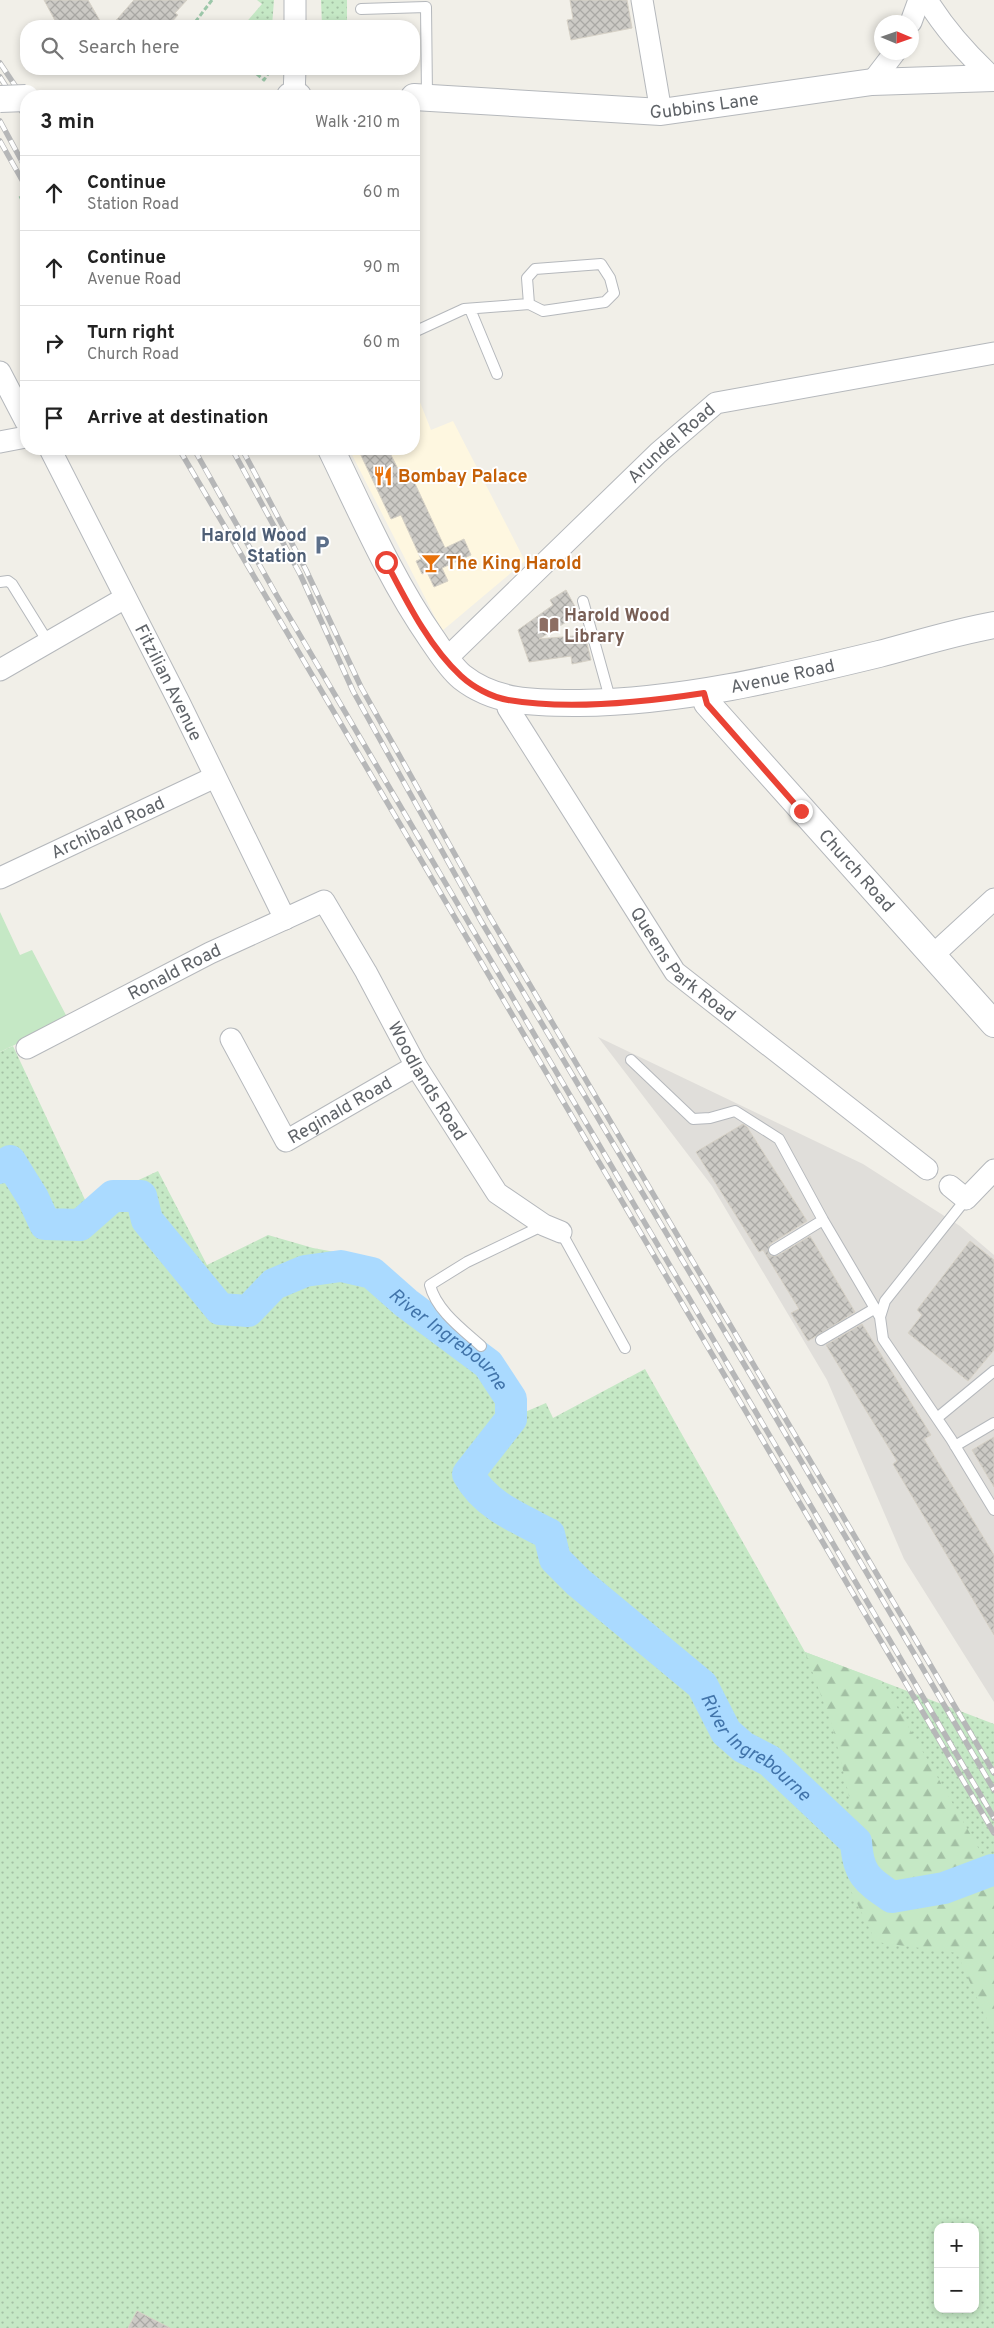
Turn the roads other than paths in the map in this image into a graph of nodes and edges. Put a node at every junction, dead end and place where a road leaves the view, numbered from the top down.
1 (295, 0) edge
2 (642, 0) edge
3 (919, 0) edge
4 (928, 0) edge
5 (361, 9) dead end
6 (914, 15) edge
7 (295, 20) edge
8 (889, 60) edge
9 (294, 75) edge
10 (994, 78) edge
11 (872, 82) junction
12 (293, 90) edge
13 (421, 97) edge
14 (20, 98) edge
15 (0, 99) edge
16 (661, 112) junction
17 (529, 304) junction
18 (470, 309) junction
19 (420, 330) edge
20 (994, 353) edge
21 (0, 372) edge
22 (497, 374) dead end
23 (20, 410) edge
24 (20, 438) edge
25 (0, 442) edge
26 (53, 455) edge
27 (334, 455) edge
28 (0, 582) edge
29 (125, 598) junction
30 (584, 601) dead end
31 (994, 625) edge
32 (48, 642) junction
33 (446, 659) junction
34 (0, 670) edge
35 (704, 693) junction
36 (507, 700) junction
37 (612, 703) junction
38 (215, 777) junction
39 (0, 878) edge
40 (994, 899) edge
41 (324, 901) joint
42 (284, 919) junction
43 (932, 956) junction
44 (994, 1024) edge
45 (231, 1039) dead end
46 (27, 1048) dead end
47 (631, 1060) dead end
48 (416, 1066) junction
49 (927, 1169) dead end
50 (994, 1170) edge
51 (950, 1186) dead end
52 (966, 1199) junction
53 (823, 1220) junction
54 (552, 1229) junction
55 (774, 1250) dead end
56 (877, 1313) junction
57 (822, 1340) dead end
58 (481, 1346) dead end
59 (625, 1348) dead end
60 (994, 1371) edge
61 (937, 1418) junction
62 (994, 1423) edge
63 (955, 1446) junction
64 (994, 1510) edge

1 - 7 street
2 - 16 street
3 - 6 street
4 - 10 street
5 - 13 lane
8 - 11 street
9 - 12 street
10 - 11 street, Gubbins Lane
11 - 16 street, Gubbins Lane
13 - 16 street, Gubbins Lane
14 - 15 street, bridge
17 - 17 lane
17 - 18 lane
18 - 19 lane
18 - 22 lane
20 - 33 street, Arundel Road
21 - 23 street
24 - 25 street
26 - 29 street, Fitzilian Avenue
27 - 33 street, Avenue Road
28 - 32 lane
29 - 32 street
29 - 38 street, Fitzilian Avenue
30 - 37 lane
31 - 35 street, Avenue Road
32 - 34 street
33 - 36 street, Avenue Road
35 - 37 street, Avenue Road
35 - 43 street, Church Road
36 - 37 street, Avenue Road
36 - 49 street, Queens Park Road
38 - 39 street, Archibald Road
38 - 42 street, Fitzilian Avenue
40 - 43 street
41 - 42 street, Ronald Road
41 - 48 street, Woodlands Road
42 - 46 street, Ronald Road
43 - 44 street, Church Road
45 - 48 street, Reginald Road
47 - 53 lane
48 - 54 street, Woodlands Road
50 - 52 street
51 - 52 street
52 - 56 lane
53 - 55 lane
53 - 56 lane
54 - 58 lane
54 - 59 lane
56 - 57 lane
56 - 61 lane
60 - 61 lane
61 - 63 lane
62 - 63 lane
63 - 64 lane

